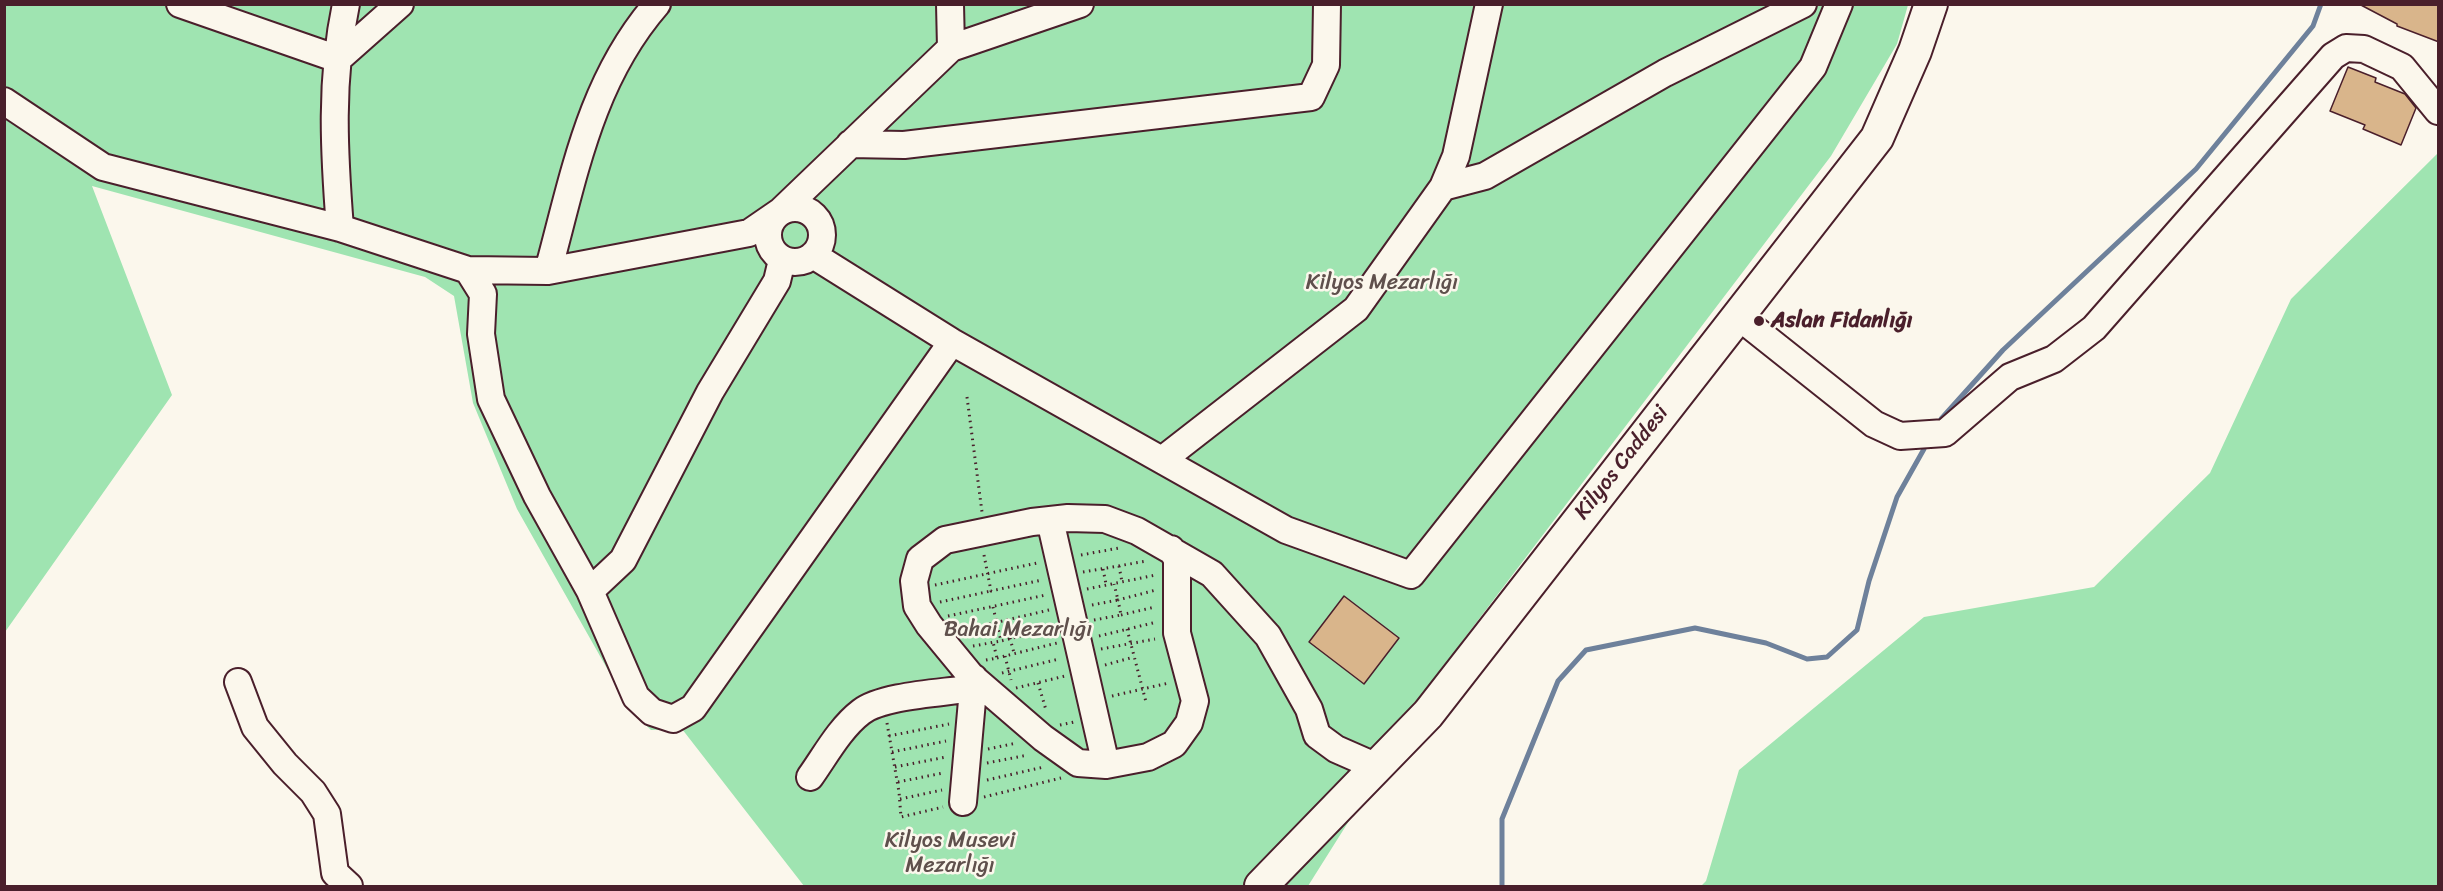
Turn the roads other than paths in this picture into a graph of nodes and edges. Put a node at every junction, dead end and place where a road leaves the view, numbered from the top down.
1 (180, 4) edge
2 (346, 4) edge
3 (400, 4) edge
4 (657, 4) edge
5 (950, 4) edge
6 (1080, 4) edge
7 (1327, 4) edge
8 (1489, 4) edge
9 (1803, 4) edge
10 (1839, 4) edge
11 (1931, 4) edge
12 (951, 48) junction
13 (338, 59) junction
14 (4, 101) edge
15 (2439, 111) edge
16 (850, 144) junction
17 (1443, 187) junction
18 (781, 211) junction
19 (340, 228) junction
20 (813, 255) junction
21 (782, 260) junction
22 (468, 270) junction
23 (548, 271) junction
24 (1738, 316) junction
25 (952, 342) junction
26 (1162, 460) junction
27 (1041, 521) junction
28 (1171, 568) junction
29 (590, 591) junction
30 (238, 681) dead end
31 (974, 683) junction
32 (1106, 765) junction
33 (1377, 767) junction
34 (810, 777) dead end
35 (963, 802) dead end
36 (349, 886) edge
37 (1261, 886) edge

1 - 13 street
2 - 13 street
3 - 13 street
4 - 23 street
5 - 12 street
6 - 12 street
7 - 16 street
8 - 17 street
9 - 17 street
10 - 26 street
11 - 24 main road, Kilyos Caddesi
12 - 16 street
13 - 19 street
14 - 19 street
15 - 24 street
16 - 18 street
17 - 26 street
18 - 20 street
18 - 21 street
18 - 23 street
19 - 22 street
20 - 21 street
20 - 25 street
21 - 29 street
22 - 23 street
22 - 29 street
24 - 33 main road, Kilyos Caddesi
25 - 26 street
25 - 29 street
27 - 28 street
27 - 31 street
27 - 32 street
28 - 32 street
28 - 33 street
30 - 36 street
31 - 32 street
31 - 34 street
31 - 35 street
33 - 37 main road, Kilyos Caddesi

